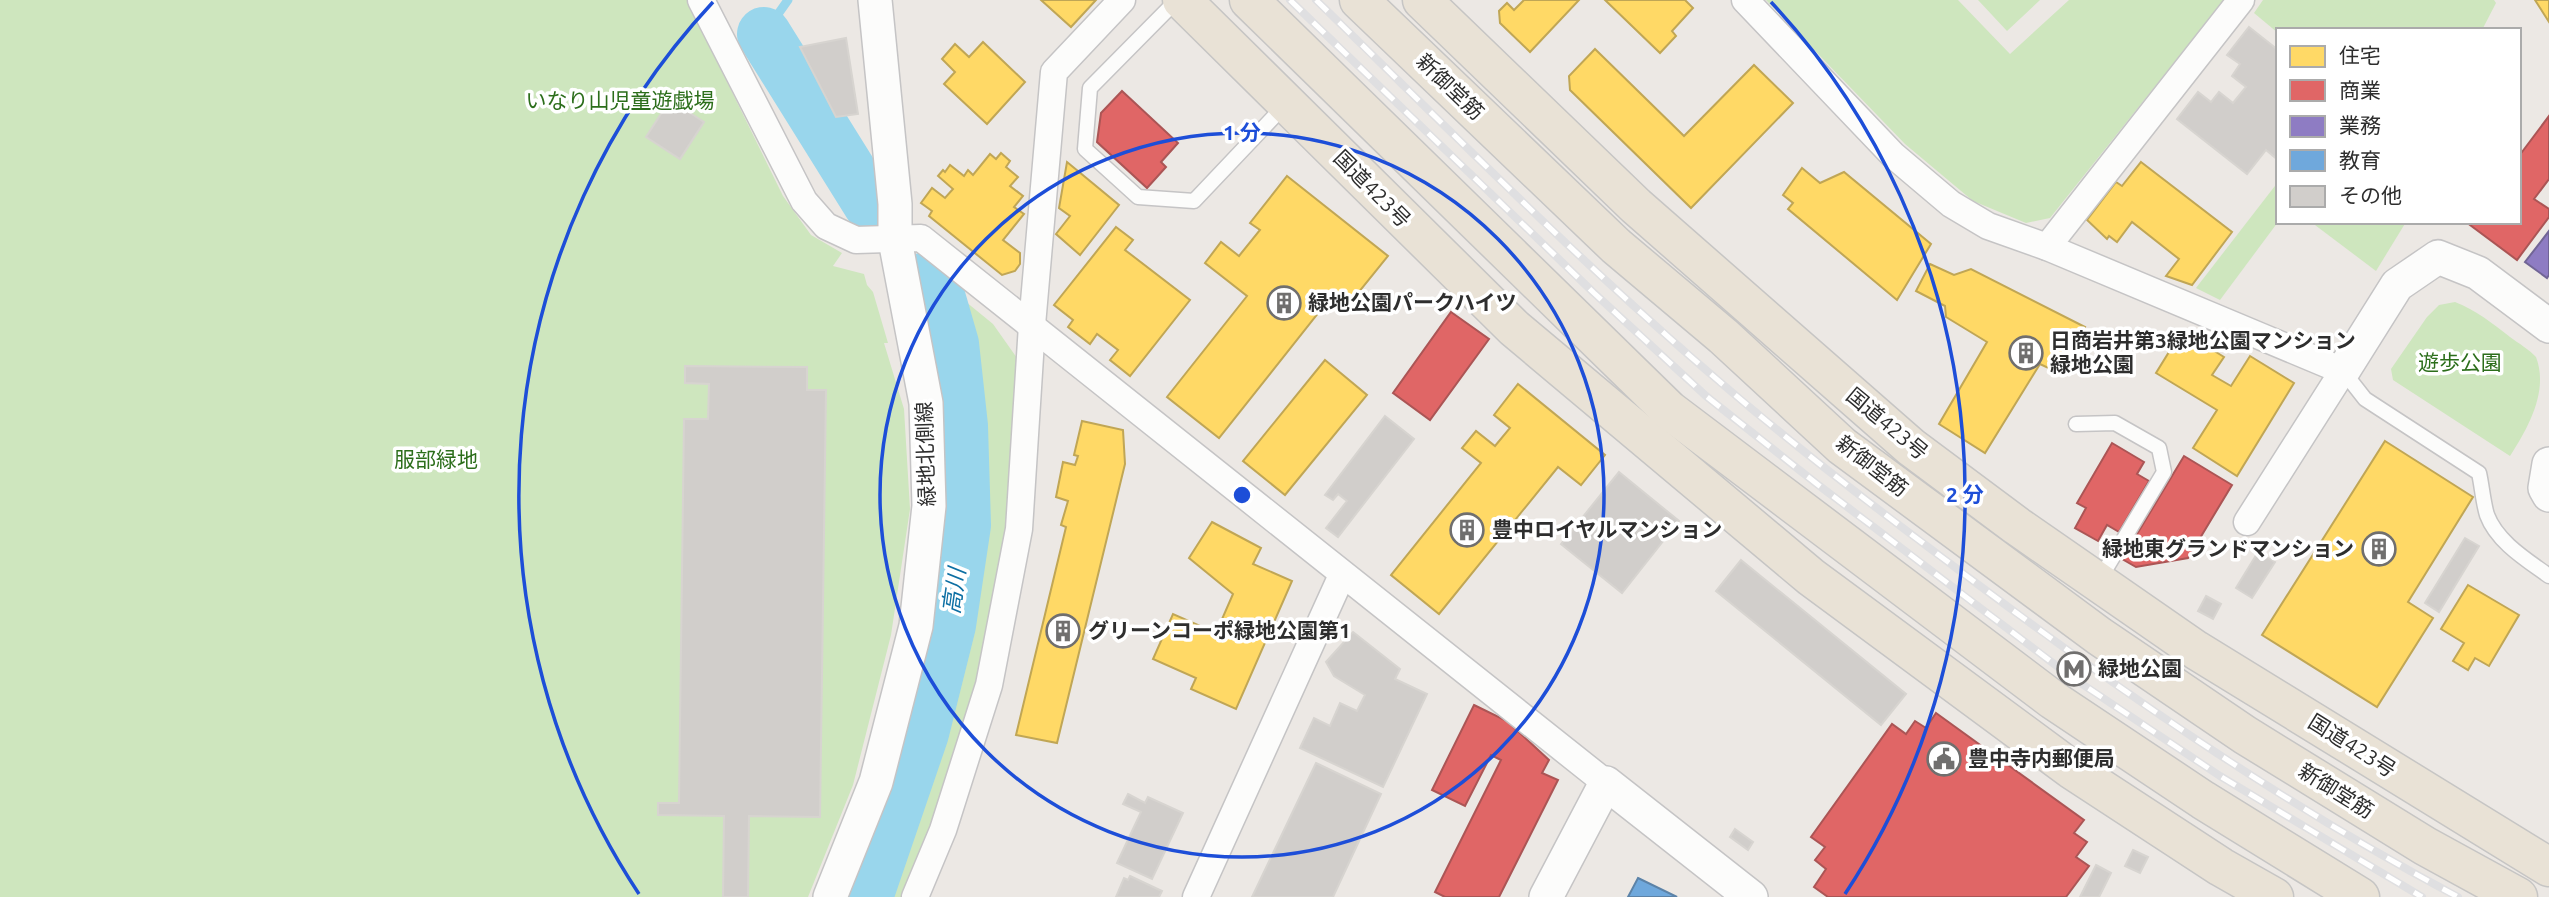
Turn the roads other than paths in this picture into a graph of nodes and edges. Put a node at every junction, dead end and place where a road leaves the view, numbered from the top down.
1 (701, 0) edge
2 (875, 0) edge
3 (1122, 0) edge
4 (1180, 0) edge
5 (1249, 0) edge
6 (1359, 0) edge
7 (1422, 0) edge
8 (1745, 0) edge
9 (2241, 0) edge
10 (1286, 104) junction
11 (895, 240) junction
12 (2047, 247) junction
13 (1032, 326) junction
14 (2549, 326) edge
15 (1723, 335) junction
16 (2343, 371) junction
17 (1669, 410) junction
18 (2076, 425) dead end
19 (1911, 447) junction
20 (2549, 464) edge
21 (2549, 495) edge
22 (2247, 522) dead end
23 (1342, 575) junction
24 (2549, 576) edge
25 (1811, 577) junction
26 (2098, 582) junction
27 (1606, 783) junction
28 (2549, 867) edge
29 (830, 897) edge
30 (915, 897) edge
31 (1196, 897) edge
32 (1546, 897) edge
33 (1751, 897) edge
34 (2274, 897) edge
35 (2360, 897) edge
36 (2518, 897) edge

1 - 11 street
2 - 11 street, 緑地北側線
3 - 13 street
4 - 10 highway, 国道423号
4 - 10 lane
5 - 17 highway
6 - 15 highway, 新御堂筋
7 - 19 highway, 国道423号
8 - 12 street
9 - 12 street
10 - 25 highway, 国道423号
11 - 13 street
11 - 29 street, 緑地北側線
12 - 16 street
13 - 23 street
13 - 30 street
14 - 16 street
15 - 19 highway
15 - 36 highway, 新御堂筋
16 - 22 street
16 - 24 lane
17 - 25 highway
17 - 35 highway
18 - 26 lane
19 - 26 highway, 国道423号
20 - 21 street
23 - 27 street
23 - 31 street
25 - 34 highway, 国道423号
26 - 28 highway, 国道423号
27 - 32 street
27 - 33 street

